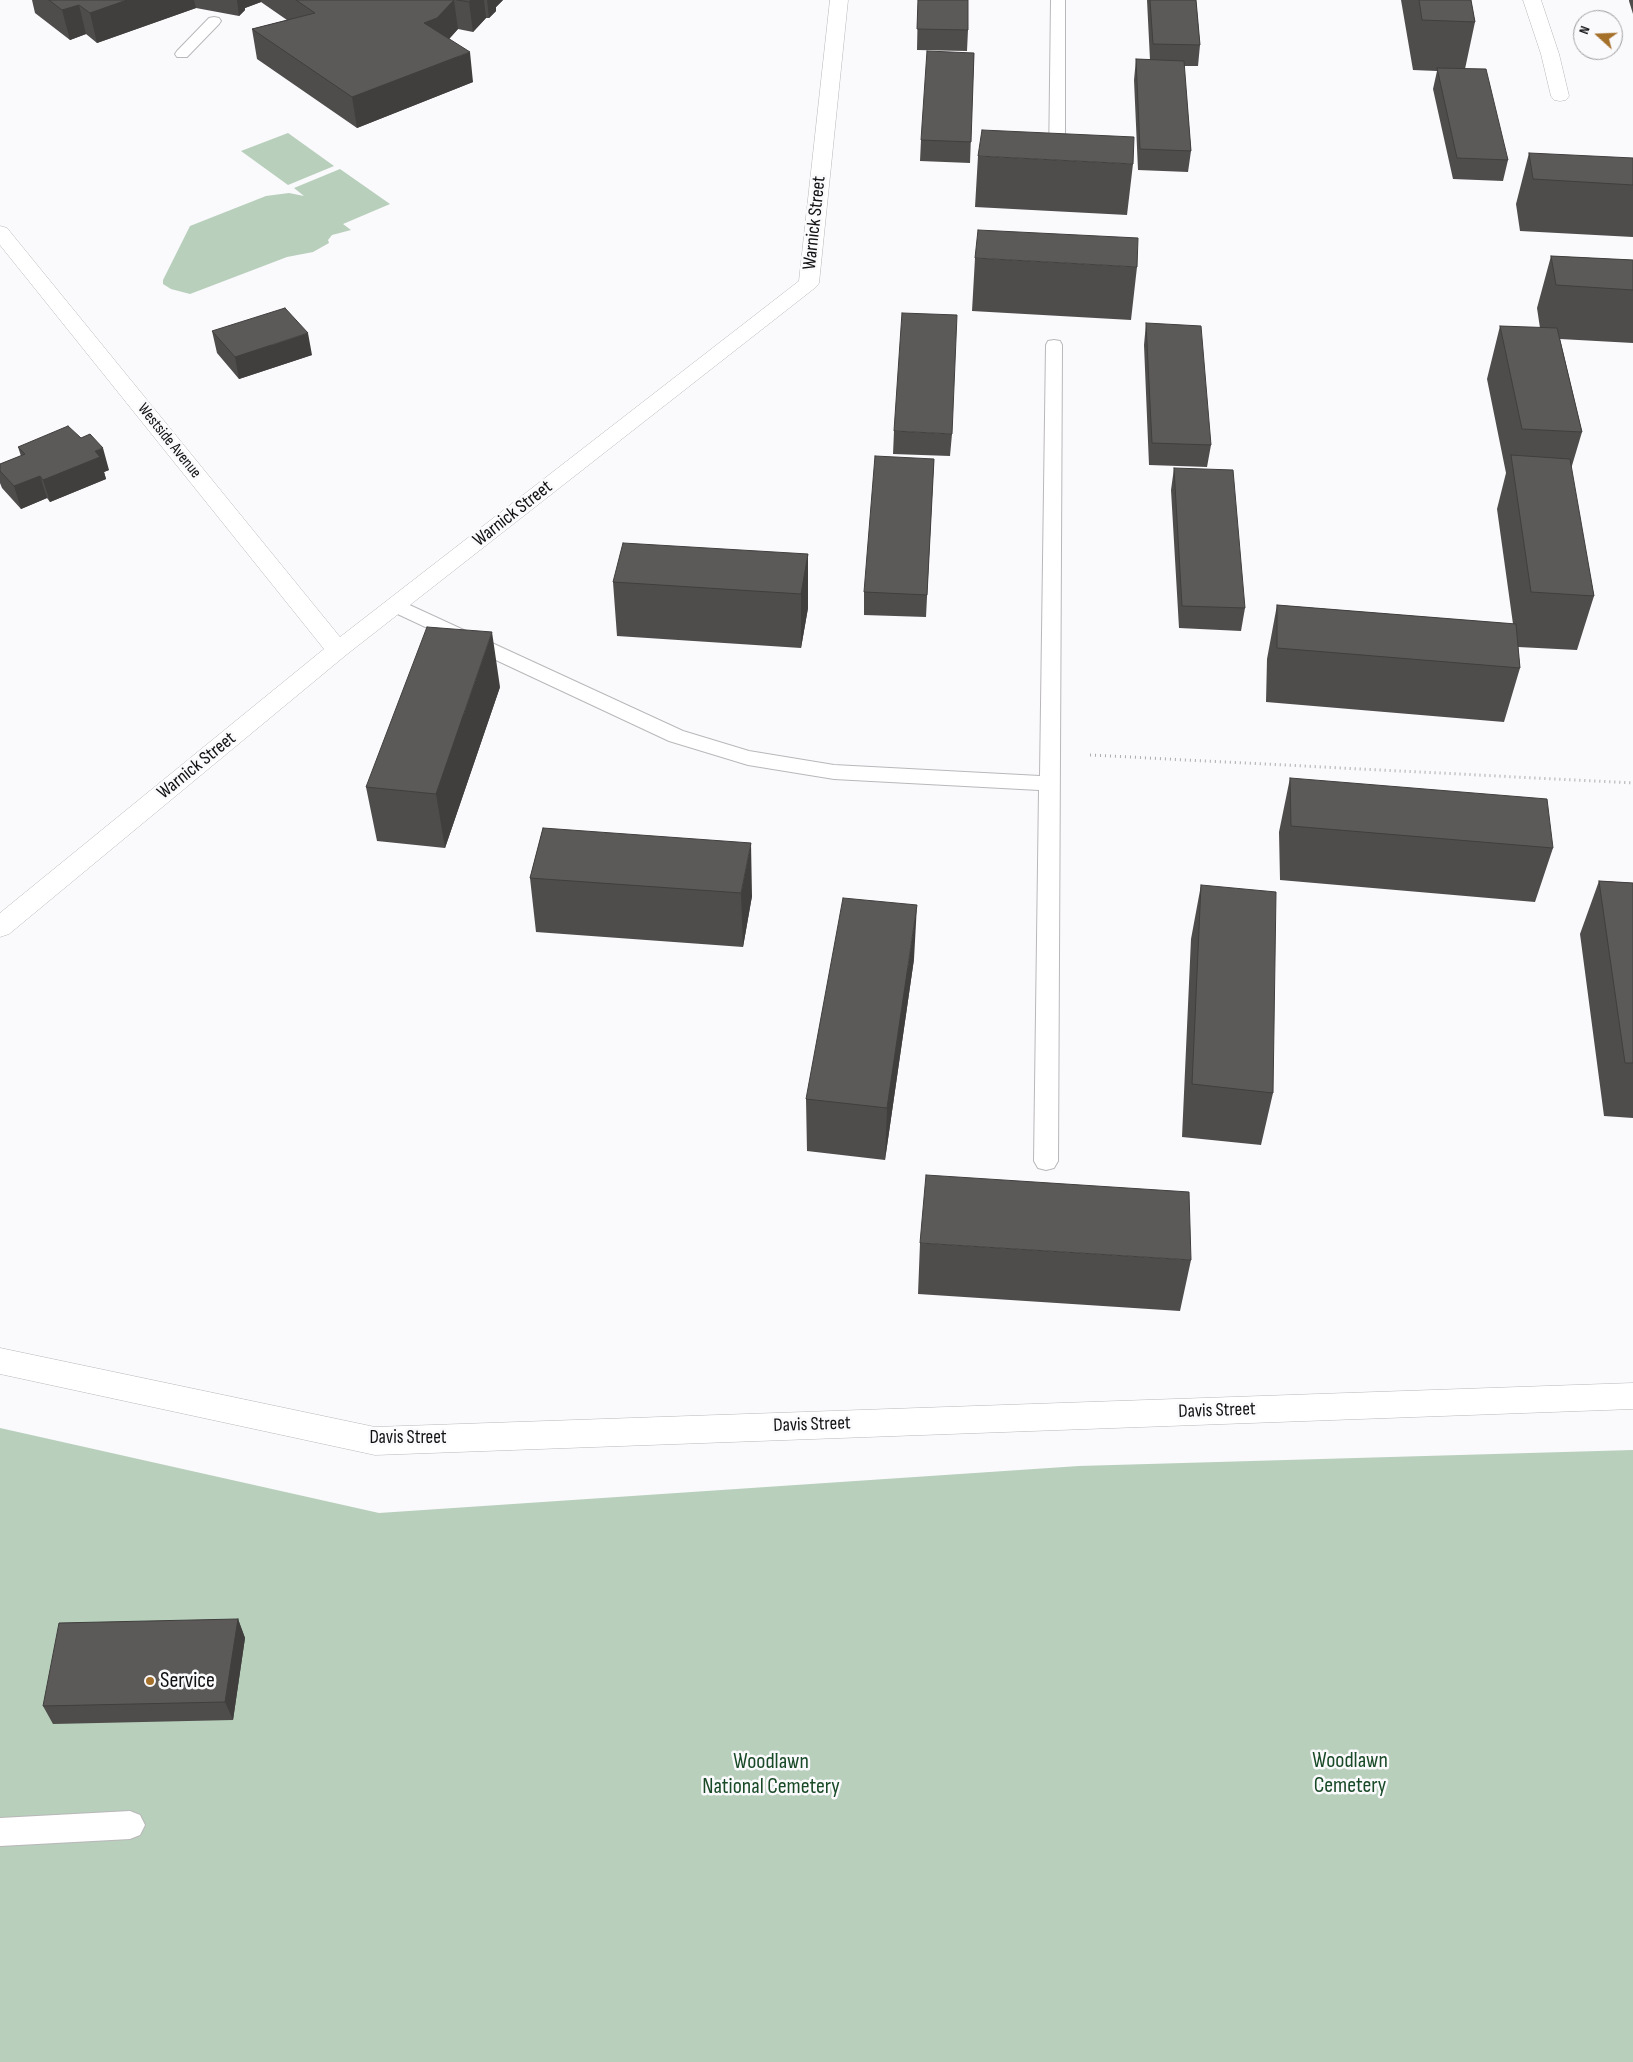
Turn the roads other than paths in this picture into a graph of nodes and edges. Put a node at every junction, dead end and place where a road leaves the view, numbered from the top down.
1 (839, 0) edge
2 (1058, 0) edge
3 (1532, 0) edge
4 (214, 21) dead end
5 (182, 54) dead end
6 (1560, 96) dead end
7 (1057, 163) edge
8 (0, 232) edge
9 (1054, 345) dead end
10 (396, 606) junction
11 (338, 650) junction
12 (1049, 783) junction
13 (0, 927) edge
14 (1046, 1161) dead end
15 (0, 1361) edge
16 (1633, 1396) edge
17 (130, 1825) dead end
18 (0, 1832) edge

1 - 10 street, Warnick Street
2 - 7 lane
3 - 6 street
4 - 5 lane
8 - 11 street, Westside Avenue
9 - 12 lane
10 - 11 street, Warnick Street
10 - 12 lane
11 - 13 street, Warnick Street
12 - 14 lane
15 - 16 street, Davis Street
17 - 18 lane

